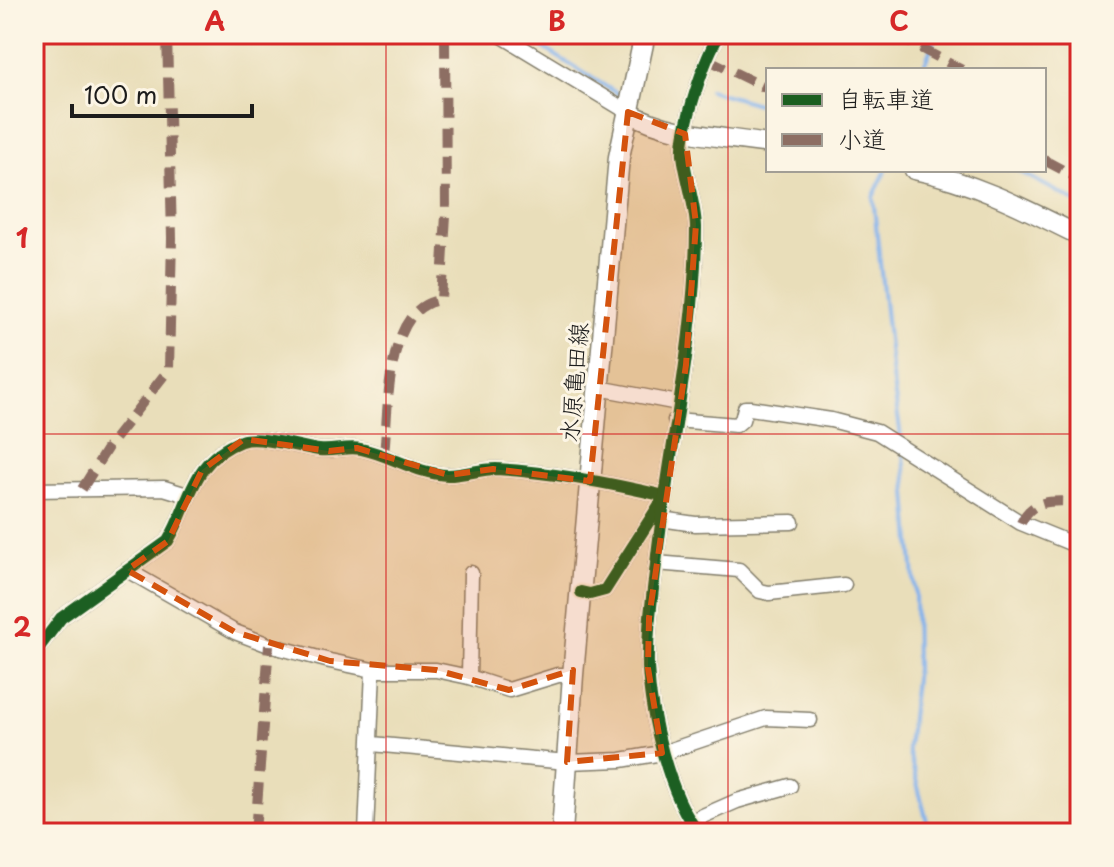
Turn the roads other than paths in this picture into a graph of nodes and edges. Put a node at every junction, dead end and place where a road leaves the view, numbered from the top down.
1 (499, 34) edge
2 (645, 34) edge
3 (720, 34) edge
4 (628, 112) junction
5 (685, 134) junction
6 (766, 144) edge
7 (921, 172) edge
8 (1080, 236) edge
9 (599, 388) junction
10 (678, 403) junction
11 (675, 420) junction
12 (590, 481) junction
13 (34, 490) edge
14 (187, 495) junction
15 (665, 496) junction
16 (661, 519) junction
17 (792, 522) dead end
18 (1080, 547) edge
19 (656, 563) junction
20 (127, 570) junction
21 (471, 573) dead end
22 (844, 585) dead end
23 (581, 592) junction
24 (34, 654) edge
25 (373, 670) junction
26 (573, 675) junction
27 (469, 677) junction
28 (810, 720) dead end
29 (372, 744) junction
30 (662, 753) junction
31 (567, 762) junction
32 (790, 786) dead end
33 (694, 828) edge
34 (366, 833) edge
35 (562, 833) edge

1 - 4 street
2 - 4 main road, 水原亀田線
3 - 5 street
4 - 5 street
4 - 9 main road, 水原亀田線
5 - 6 street
5 - 10 street
7 - 8 street
9 - 10 street
9 - 12 main road, 水原亀田線
10 - 11 street
11 - 15 street
11 - 18 street
12 - 14 street
12 - 15 street
12 - 23 main road, 水原亀田線
13 - 14 street
14 - 20 street
15 - 16 street
15 - 23 street
16 - 17 street
16 - 19 street
19 - 22 street
19 - 30 street
20 - 24 street
20 - 25 street
21 - 27 street
23 - 26 main road, 水原亀田線
25 - 27 street
25 - 29 street
26 - 27 street
26 - 31 main road, 水原亀田線
28 - 30 street
29 - 31 street
29 - 34 street
30 - 31 street
30 - 33 street
31 - 35 main road, 水原亀田線
32 - 33 street

